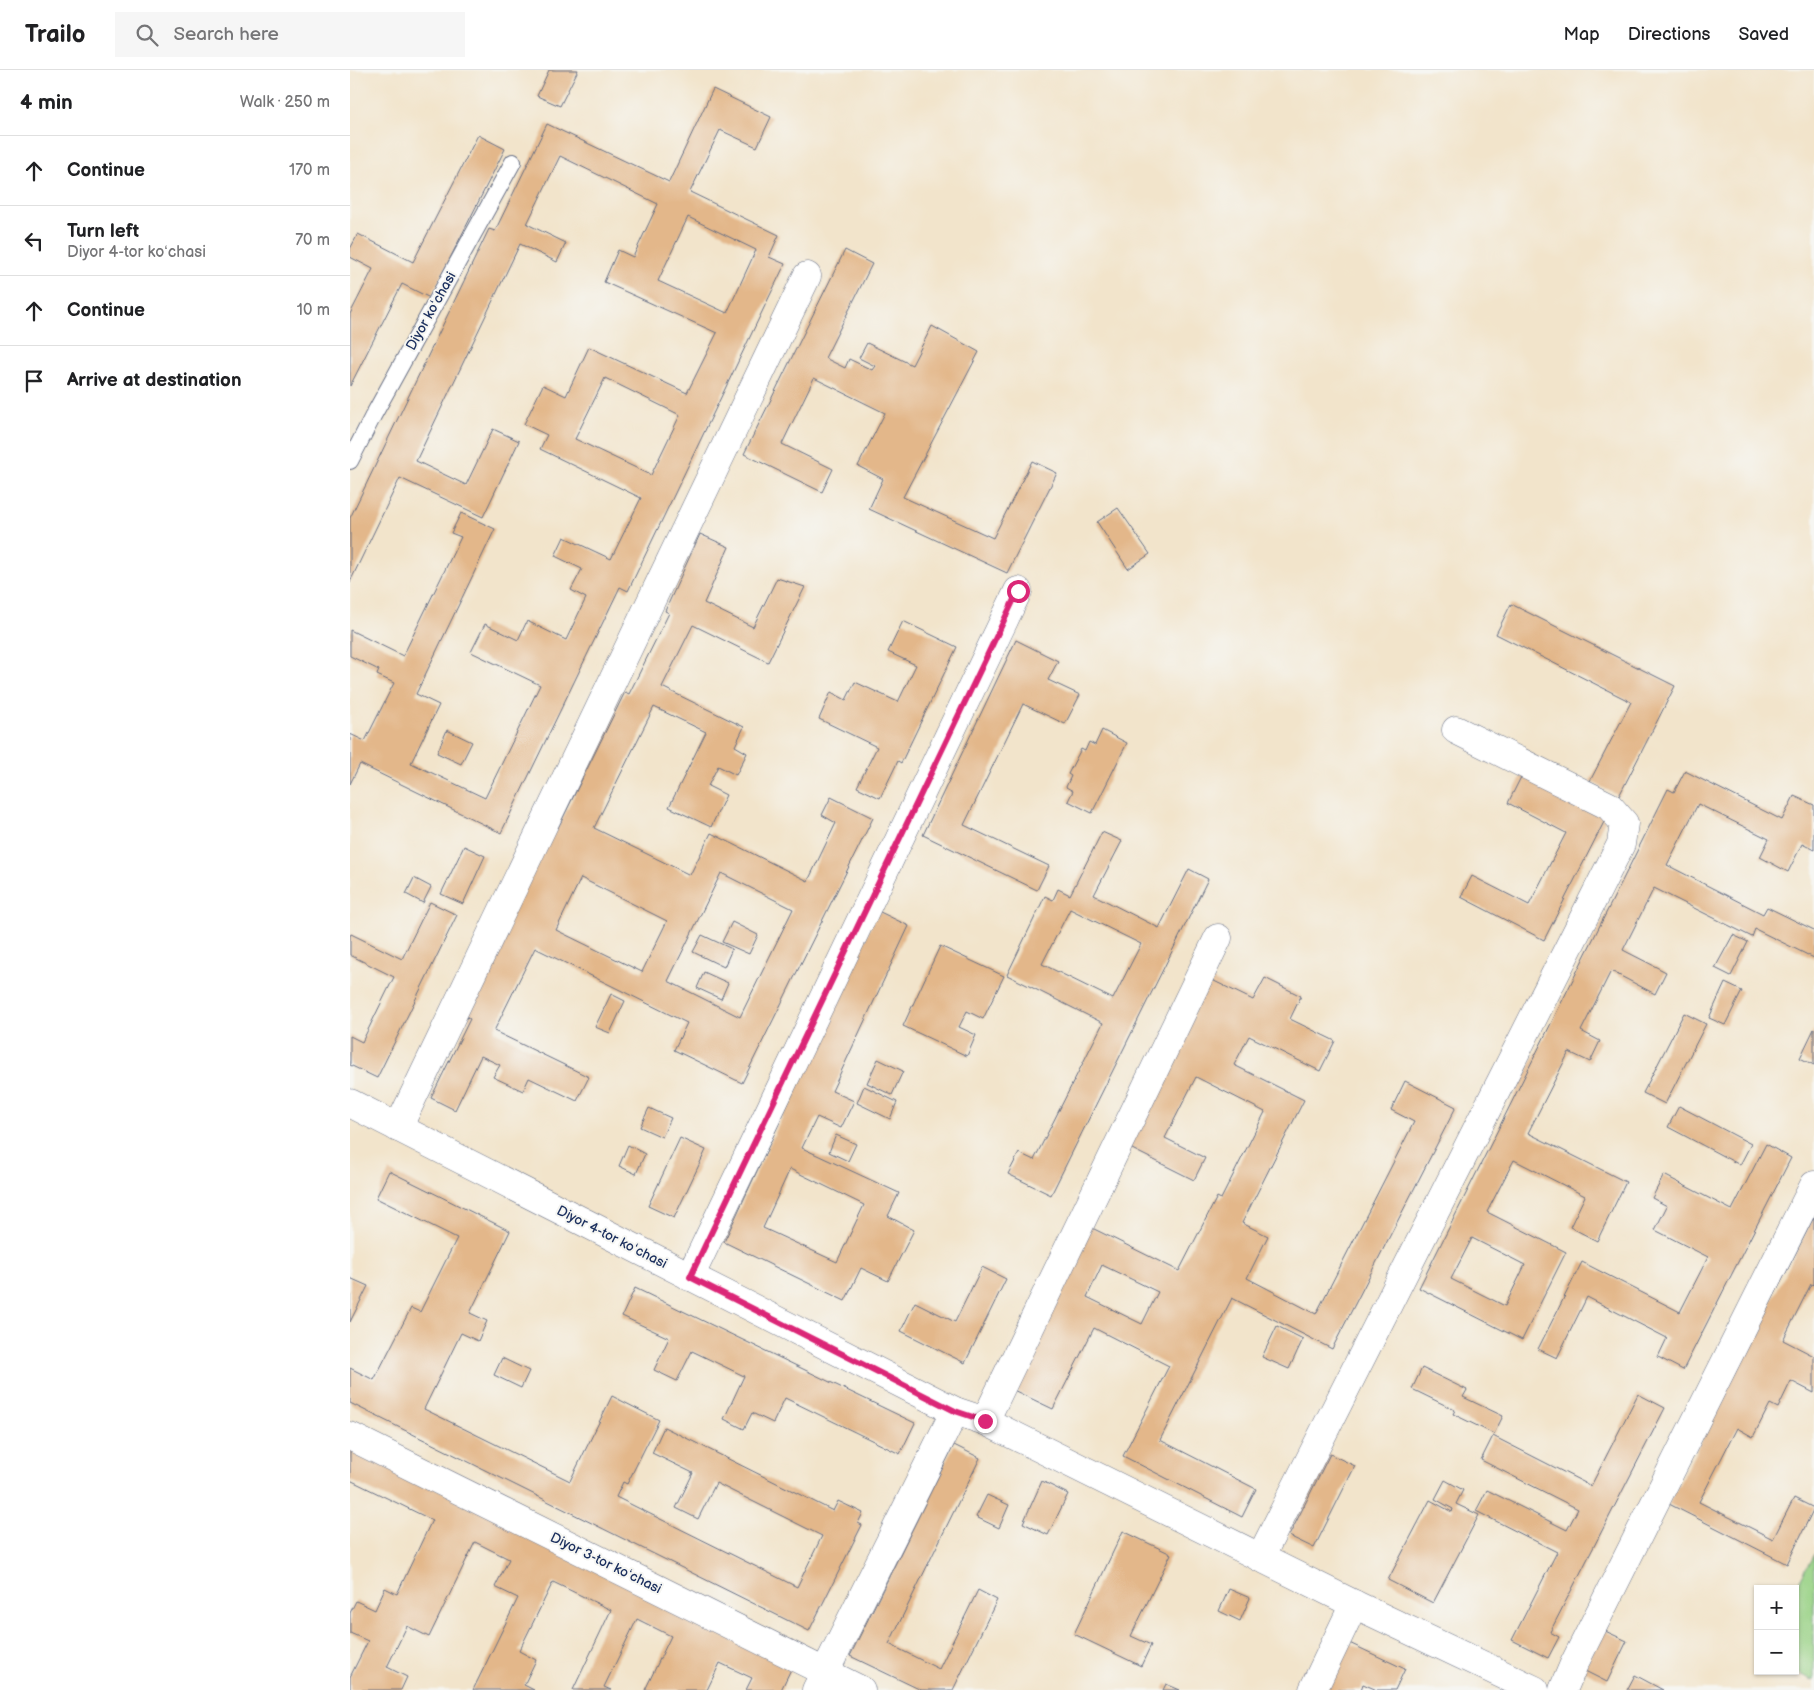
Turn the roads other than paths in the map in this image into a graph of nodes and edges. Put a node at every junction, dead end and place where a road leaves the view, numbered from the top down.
1 (513, 162) dead end
2 (807, 276) dead end
3 (350, 461) edge
4 (1018, 591) dead end
5 (1456, 730) dead end
6 (1218, 938) dead end
7 (350, 1103) edge
8 (398, 1128) junction
9 (1814, 1185) edge
10 (690, 1277) junction
11 (955, 1411) junction
12 (985, 1421) junction
13 (350, 1436) edge
14 (1260, 1558) junction
15 (1354, 1604) junction
16 (820, 1681) edge
17 (862, 1690) edge
18 (1313, 1690) edge
19 (1535, 1690) edge
20 (1563, 1690) edge

1 - 3 lane, Diyor koʻchasi
2 - 8 street
4 - 10 street
5 - 14 street
6 - 12 street
7 - 8 street, Diyor 4-tor koʻchasi
8 - 10 street, Diyor 4-tor koʻchasi
9 - 20 street
10 - 11 street, Diyor 4-tor koʻchasi
11 - 12 street, Diyor 4-tor koʻchasi
11 - 16 street
12 - 14 street, Diyor 4-tor koʻchasi
13 - 16 street, Diyor 3-tor koʻchasi
14 - 15 street, Diyor 4-tor koʻchasi
15 - 18 street
15 - 19 street, Diyor 4-tor koʻchasi
16 - 17 street, Diyor 3-tor koʻchasi

